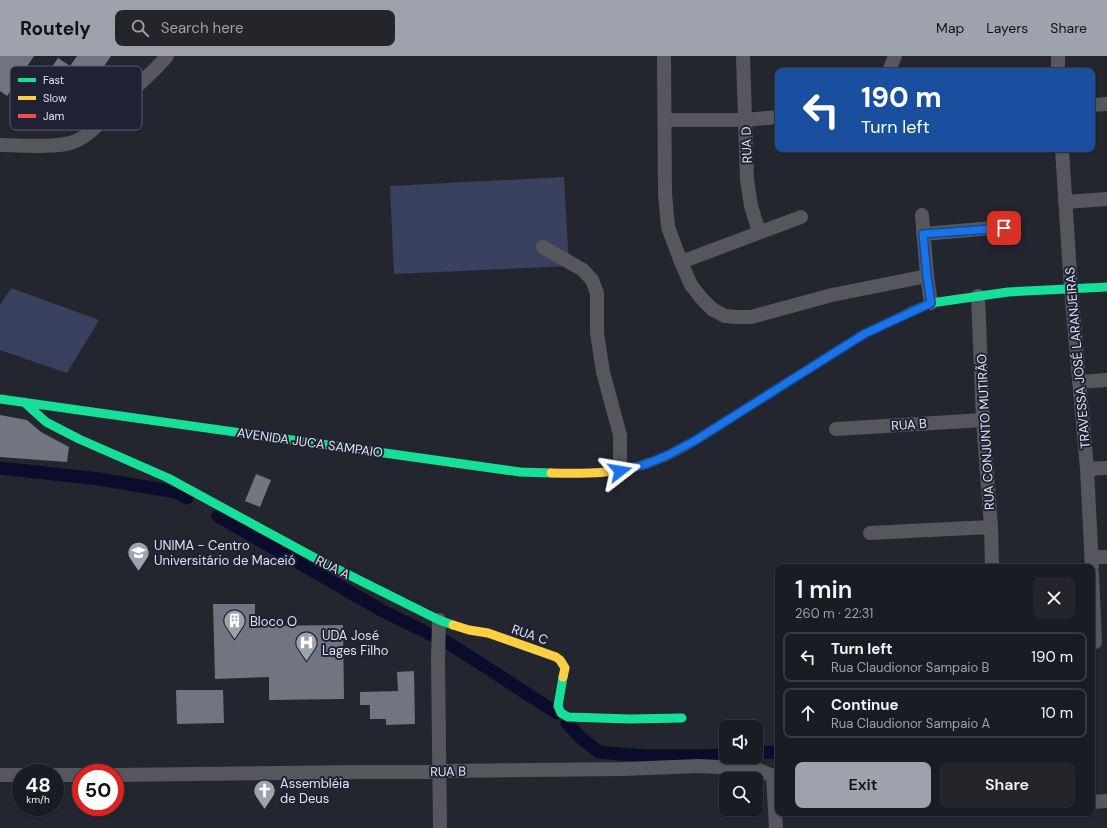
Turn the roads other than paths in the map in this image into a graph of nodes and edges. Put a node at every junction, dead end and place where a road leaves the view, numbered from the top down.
1 (167, 56) edge
2 (664, 56) edge
3 (743, 56) edge
4 (895, 56) edge
5 (1058, 56) edge
6 (890, 68) edge
7 (1058, 68) edge
8 (142, 82) edge
9 (1107, 104) edge
10 (1095, 105) edge
11 (775, 117) edge
12 (665, 120) junction
13 (744, 120) junction
14 (93, 130) edge
15 (0, 145) edge
16 (1062, 152) edge
17 (1107, 198) edge
18 (1065, 202) junction
19 (922, 215) dead end
20 (801, 217) dead end
21 (1004, 228) dead end
22 (759, 232) junction
23 (923, 234) junction
24 (543, 248) dead end
25 (680, 262) junction
26 (927, 276) junction
27 (1107, 287) edge
28 (1071, 289) junction
29 (978, 296) junction
30 (931, 303) junction
31 (1107, 380) edge
32 (1079, 382) junction
33 (0, 399) edge
34 (24, 402) junction
35 (983, 420) junction
36 (836, 429) dead end
37 (1107, 468) edge
38 (1087, 470) junction
39 (620, 471) junction
40 (990, 527) junction
41 (870, 533) dead end
42 (1107, 557) edge
43 (1092, 562) edge
44 (992, 564) edge
45 (439, 624) junction
46 (682, 718) dead end
47 (439, 771) junction
48 (0, 775) edge
49 (12, 775) edge
50 (124, 775) edge
51 (775, 778) edge
52 (1107, 801) edge
53 (1095, 802) edge
54 (776, 816) edge
55 (440, 828) edge
56 (776, 828) edge

1 - 8 street
2 - 12 street
3 - 13 street, RUA D
4 - 6 street
5 - 7 street
9 - 10 street
11 - 13 street
12 - 13 street
12 - 25 street
13 - 22 street, RUA D
14 - 15 street
16 - 18 street, TRAVESSA JOSÉ LARANJEIRAS
17 - 18 street
18 - 28 street, TRAVESSA JOSÉ LARANJEIRAS
19 - 23 street
20 - 22 street
21 - 23 street
22 - 25 street
23 - 26 street
24 - 39 street
25 - 26 street
26 - 30 street
27 - 28 main road, AVENIDA JUCA SAMPAIO
28 - 29 main road, AVENIDA JUCA SAMPAIO
28 - 32 street, TRAVESSA JOSÉ LARANJEIRAS
29 - 30 main road, AVENIDA JUCA SAMPAIO
29 - 35 street, RUA CONJUNTO MUTIRÃO
30 - 39 main road, AVENIDA JUCA SAMPAIO
31 - 32 street
32 - 38 street, TRAVESSA JOSÉ LARANJEIRAS
33 - 34 main road, AVENIDA JUCA SAMPAIO
34 - 39 main road, AVENIDA JUCA SAMPAIO
34 - 45 main road, RUA A
35 - 36 street, RUA B
35 - 40 street, RUA CONJUNTO MUTIRÃO
37 - 38 street
38 - 43 street, TRAVESSA JOSÉ LARANJEIRAS
40 - 41 street
40 - 44 street, RUA CONJUNTO MUTIRÃO
42 - 43 street
45 - 46 main road, RUA C
45 - 47 street
47 - 50 street, RUA B
47 - 51 street, RUA B
47 - 55 street
48 - 49 street
52 - 53 street
54 - 56 street

